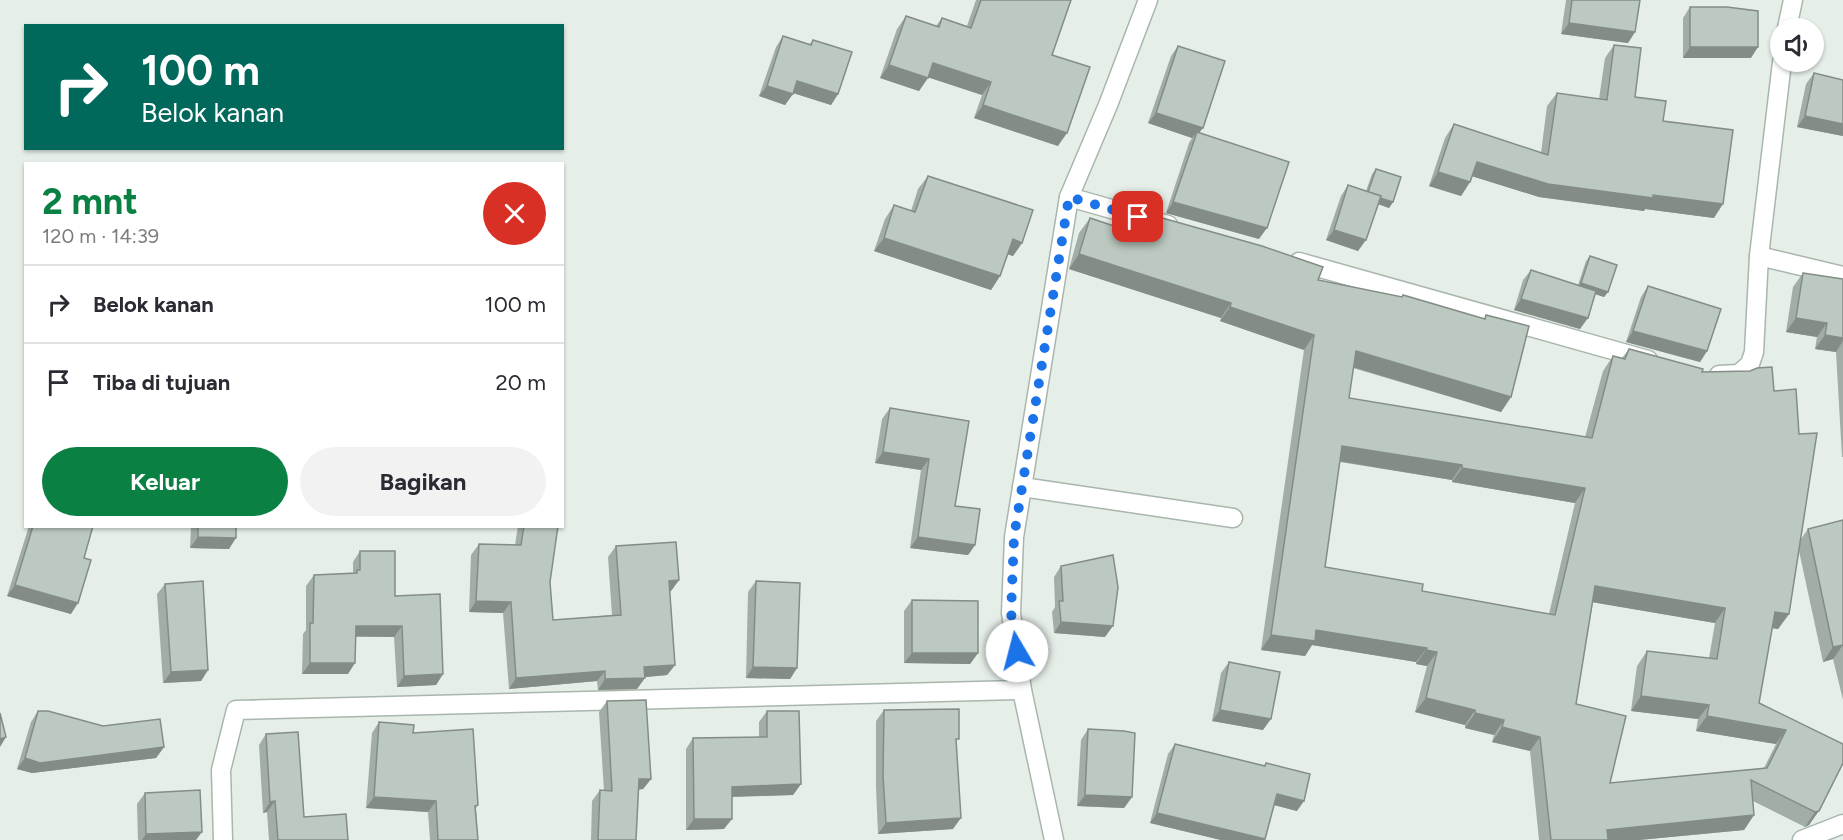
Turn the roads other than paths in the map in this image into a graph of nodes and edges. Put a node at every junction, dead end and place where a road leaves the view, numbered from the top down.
1 (1148, 0) edge
2 (1793, 0) edge
3 (1789, 18) edge
4 (1781, 72) edge
5 (1069, 197) junction
6 (1184, 230) edge
7 (1759, 256) junction
8 (1287, 259) edge
9 (1843, 276) edge
10 (1665, 365) edge
11 (1705, 374) edge
12 (1022, 487) junction
13 (1233, 518) dead end
14 (1022, 690) junction
15 (1843, 824) edge
16 (223, 840) edge
17 (1054, 840) edge
18 (1802, 840) edge

1 - 5 street
2 - 3 street
4 - 7 street
5 - 6 street
5 - 12 street
7 - 9 street
7 - 11 street
8 - 10 street
12 - 13 street
12 - 14 street
14 - 16 street
14 - 17 street
15 - 18 street

